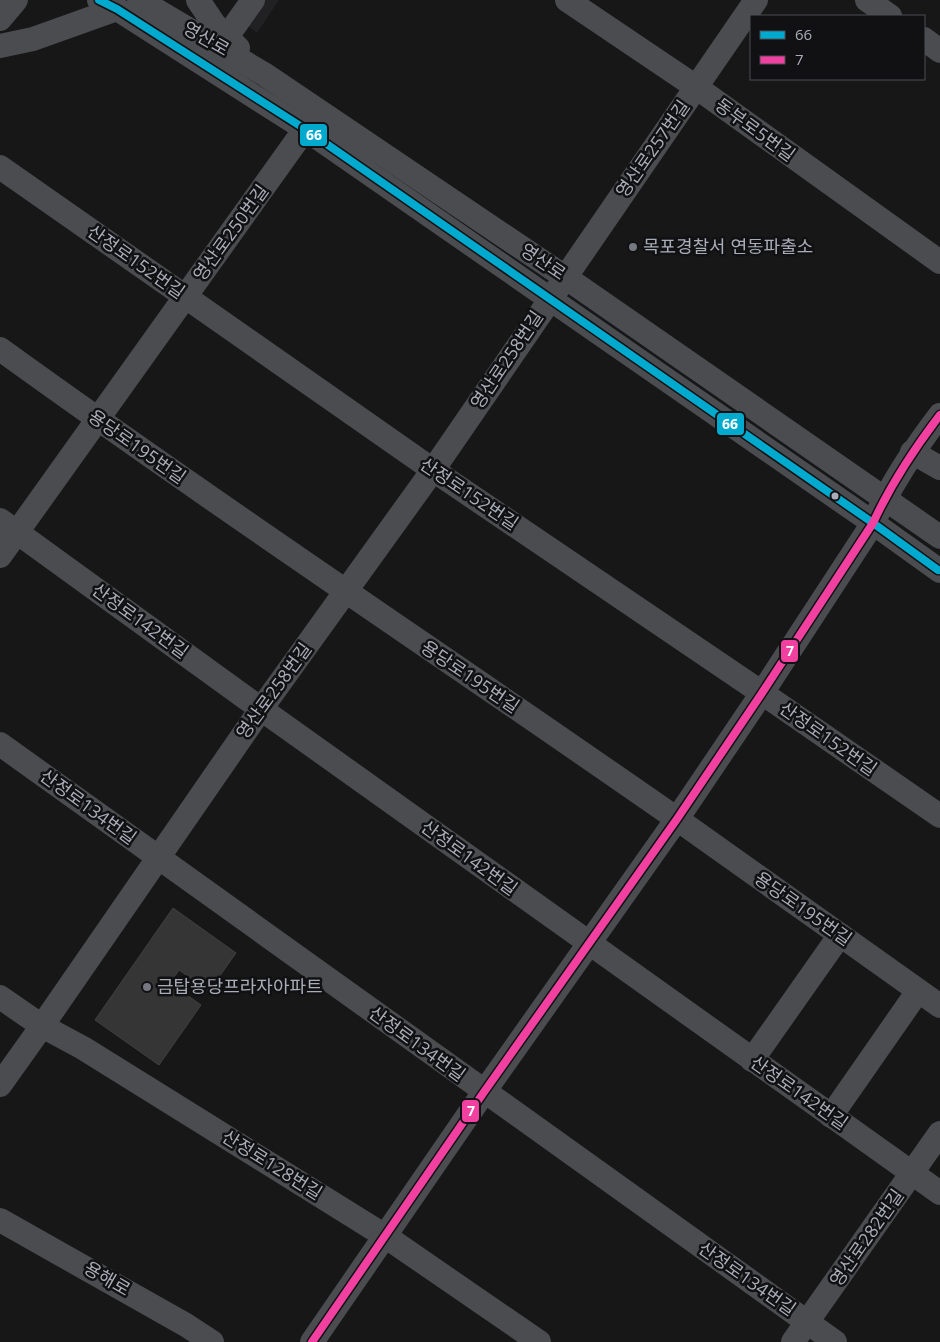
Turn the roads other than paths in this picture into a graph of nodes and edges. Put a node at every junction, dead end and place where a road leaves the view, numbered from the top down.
1 (16, 0) edge
2 (139, 0) edge
3 (198, 0) edge
4 (252, 0) edge
5 (567, 0) edge
6 (756, 0) edge
7 (867, 0) edge
8 (108, 4) edge
9 (889, 15) edge
10 (0, 19) edge
11 (925, 40) edge
12 (224, 42) junction
13 (0, 46) edge
14 (940, 51) edge
15 (206, 66) junction
16 (696, 88) junction
17 (305, 129) junction
18 (0, 167) edge
19 (940, 262) edge
20 (565, 277) junction
21 (185, 297) junction
22 (550, 298) junction
23 (0, 349) edge
24 (940, 415) edge
25 (98, 419) junction
26 (912, 452) junction
27 (940, 468) edge
28 (433, 470) junction
29 (884, 498) junction
30 (873, 523) junction
31 (9, 526) edge
32 (940, 536) edge
33 (0, 556) edge
34 (940, 571) edge
35 (346, 592) junction
36 (762, 693) junction
37 (261, 709) junction
38 (0, 744) edge
39 (940, 816) edge
40 (677, 819) junction
41 (158, 858) junction
42 (840, 935) junction
43 (588, 943) junction
44 (918, 991) junction
45 (0, 997) edge
46 (940, 1006) edge
47 (42, 1026) junction
48 (752, 1060) junction
49 (0, 1085) edge
50 (484, 1092) junction
51 (831, 1116) junction
52 (940, 1133) edge
53 (912, 1173) junction
54 (940, 1193) edge
55 (0, 1220) edge
56 (385, 1236) junction
57 (807, 1322) junction
58 (212, 1342) edge
59 (312, 1342) edge
60 (539, 1342) edge
61 (793, 1342) edge
62 (835, 1342) edge

1 - 10 street
2 - 12 street, 영산로
3 - 12 street
4 - 12 street
5 - 16 street, 동부로5번길
6 - 16 street, 영산로257번길
7 - 9 street
8 - 13 street
8 - 15 street, 영산로
11 - 14 street
12 - 15 street
12 - 20 street, 영산로
15 - 17 street, 영산로
16 - 19 street, 동부로5번길
16 - 20 street, 영산로257번길
17 - 21 street, 영산로250번길
17 - 22 street, 영산로
18 - 21 street, 산정로152번길
20 - 22 street, 영산로257번길
20 - 29 street, 영산로
21 - 25 street, 영산로250번길
21 - 28 street, 산정로152번길
22 - 28 street, 영산로258번길
22 - 30 street, 영산로
23 - 25 street, 용당로195번길
24 - 26 street
25 - 31 street, 영산로250번길
25 - 35 street, 용당로195번길
26 - 27 street
26 - 29 street
28 - 35 street, 영산로258번길
28 - 36 street, 산정로152번길
29 - 30 street
29 - 32 street, 영산로
30 - 34 street, 영산로
30 - 36 street
31 - 33 street, 영산로250번길
31 - 37 street, 산정로142번길
35 - 37 street, 영산로258번길
35 - 40 street, 용당로195번길
36 - 39 street, 산정로152번길
36 - 40 street
37 - 41 street, 영산로258번길
37 - 43 street, 산정로142번길
38 - 41 street, 산정로134번길
40 - 42 street, 용당로195번길
40 - 43 street
41 - 47 street, 영산로258번길
41 - 50 street, 산정로134번길
42 - 44 street, 용당로195번길
42 - 48 street
43 - 48 street, 산정로142번길
43 - 50 street
44 - 46 street, 용당로195번길
44 - 51 street
45 - 47 street, 산정로128번길
47 - 49 street, 영산로258번길
47 - 56 street, 산정로128번길
48 - 51 street, 산정로142번길
50 - 56 street
50 - 57 street, 산정로134번길
51 - 53 street, 산정로142번길
52 - 53 street, 영산로282번길
53 - 54 street, 산정로142번길
53 - 57 street, 영산로282번길
55 - 58 street, 용해로
56 - 59 street
56 - 60 street, 산정로128번길
57 - 61 street, 영산로282번길
57 - 62 street, 산정로134번길

